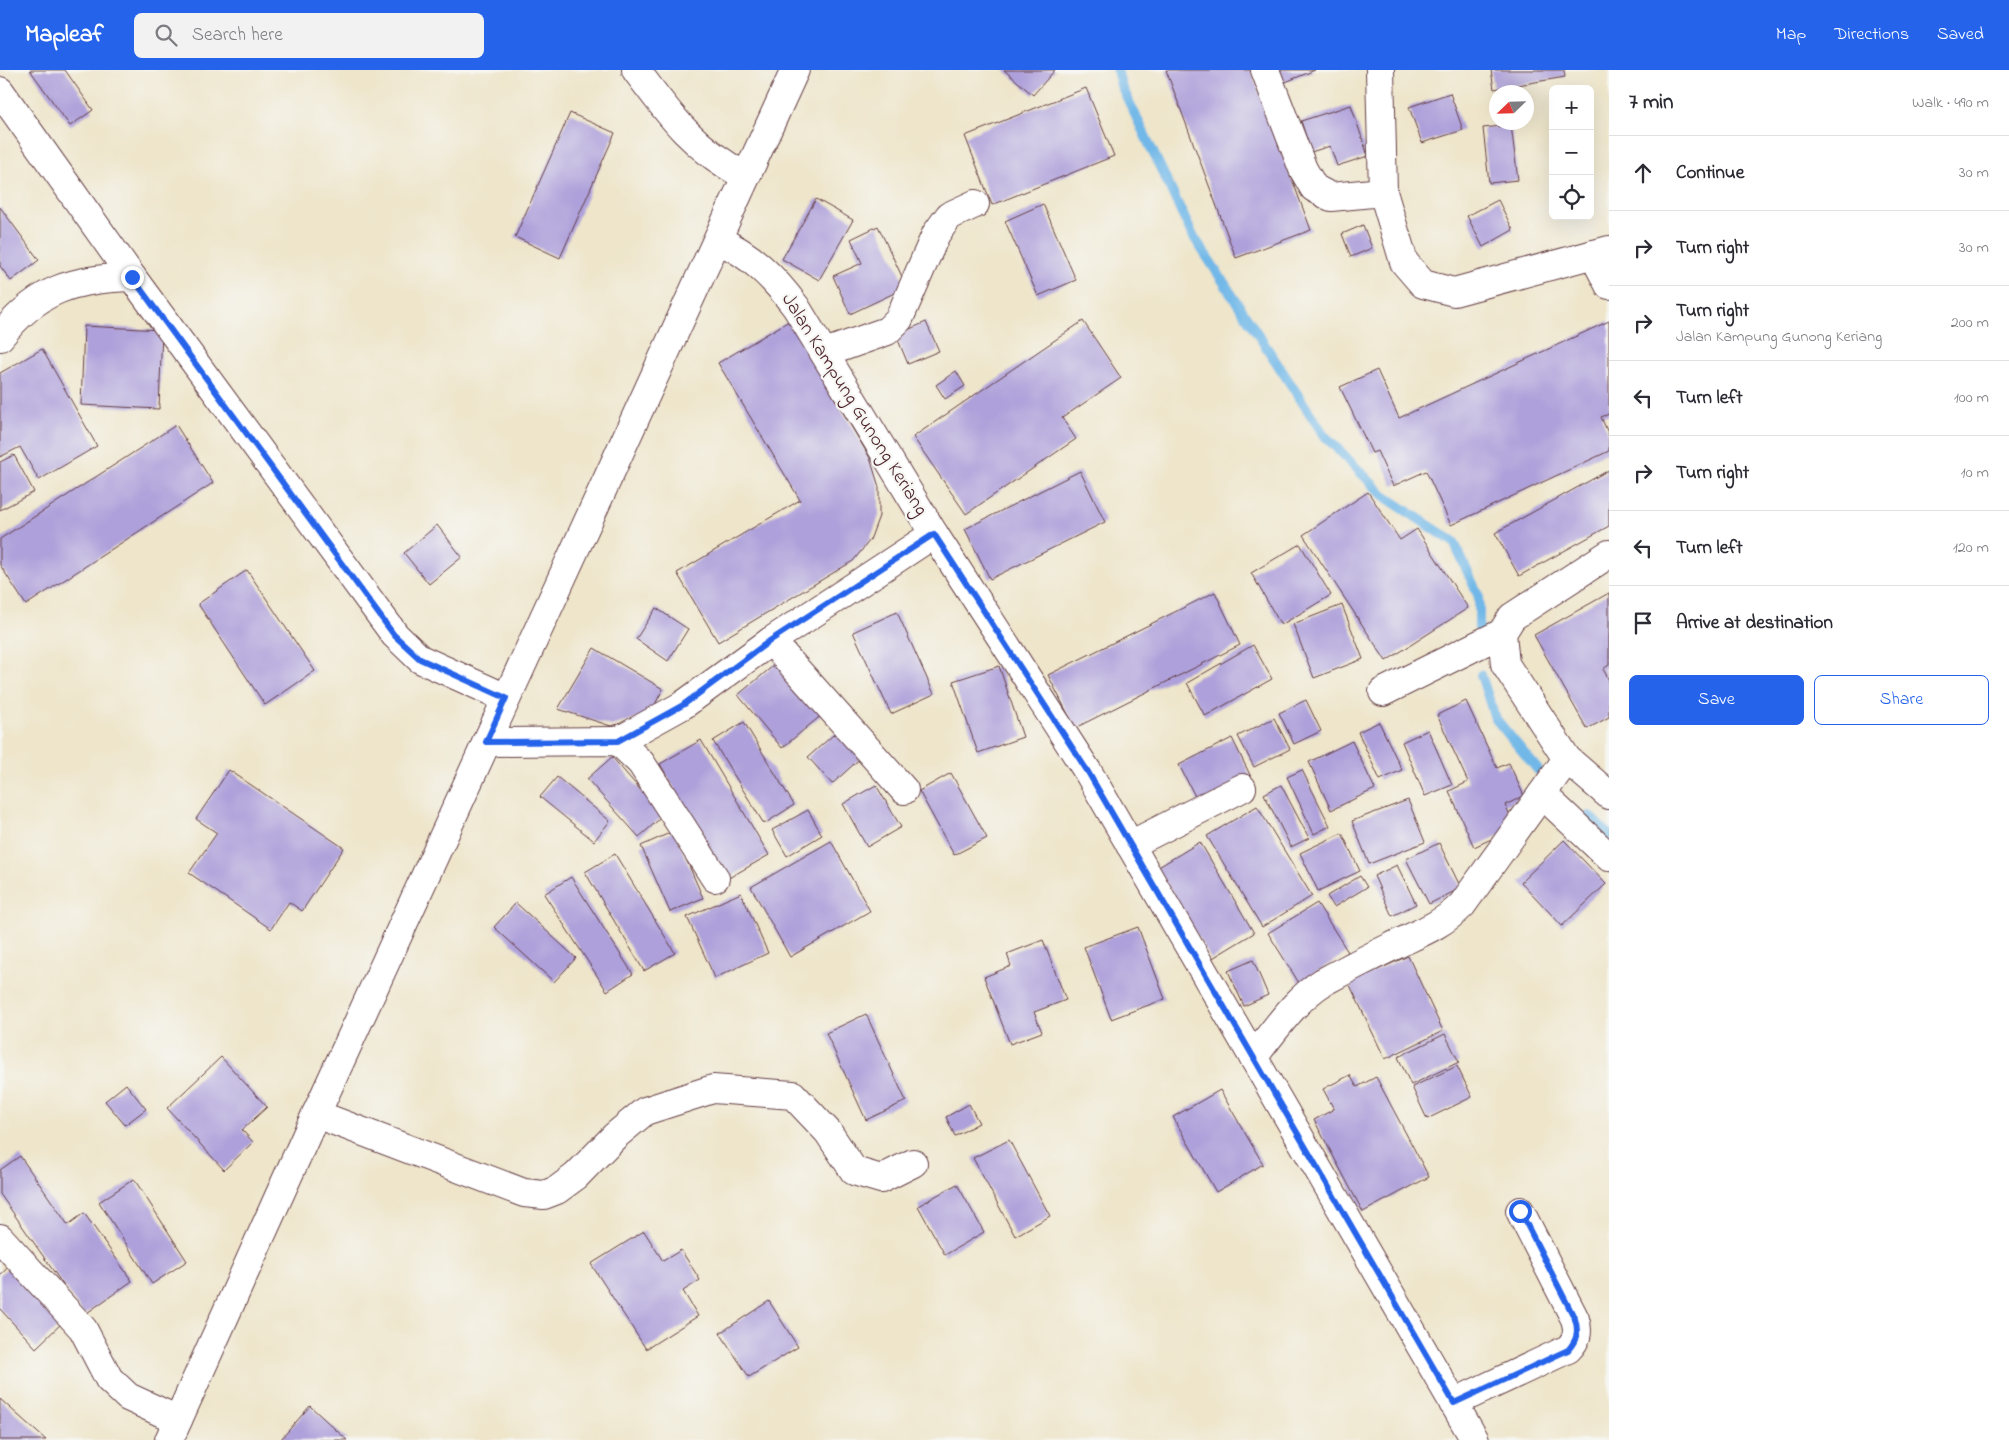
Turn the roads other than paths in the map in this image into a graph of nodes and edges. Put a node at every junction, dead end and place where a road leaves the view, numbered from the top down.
1 (636, 70) edge
2 (795, 70) edge
3 (1265, 70) edge
4 (1380, 70) edge
5 (0, 91) edge
6 (746, 176) junction
7 (1383, 192) junction
8 (976, 204) dead end
9 (718, 240) junction
10 (1601, 252) edge
11 (132, 277) junction
12 (1609, 285) edge
13 (0, 337) edge
14 (825, 353) junction
15 (934, 534) junction
16 (1609, 554) edge
17 (1502, 633) junction
18 (771, 640) junction
19 (1383, 692) dead end
20 (506, 698) junction
21 (618, 741) junction
22 (486, 742) junction
23 (1567, 759) junction
24 (1242, 788) dead end
25 (904, 790) dead end
26 (1542, 794) junction
27 (1609, 795) edge
28 (1126, 838) junction
29 (1609, 858) edge
30 (715, 878) dead end
31 (1253, 1058) junction
32 (316, 1114) junction
33 (913, 1164) dead end
34 (1520, 1211) dead end
35 (0, 1238) edge
36 (1454, 1403) junction
37 (174, 1430) edge
38 (1475, 1440) edge

1 - 6 street
2 - 6 street
3 - 7 street
4 - 7 street
5 - 11 street
6 - 9 street
7 - 10 street
8 - 14 street
9 - 14 street, Jalan Kampung Gunong Keriang
9 - 20 street
10 - 12 street
11 - 13 street
11 - 20 street
14 - 15 street, Jalan Kampung Gunong Keriang
15 - 18 street
15 - 28 street, Jalan Kampung Gunong Keriang
16 - 17 street
17 - 19 street
17 - 23 street
18 - 21 street
18 - 25 street
20 - 22 street
21 - 22 street
21 - 30 street
22 - 32 street
23 - 26 street
23 - 27 street
24 - 28 street
26 - 29 street
26 - 31 street
28 - 31 street, Jalan Kampung Gunong Keriang
31 - 36 street, Jalan Kampung Gunong Keriang
32 - 33 street
32 - 37 street
34 - 36 street
35 - 37 street
36 - 38 street, Jalan Kampung Gunong Keriang

